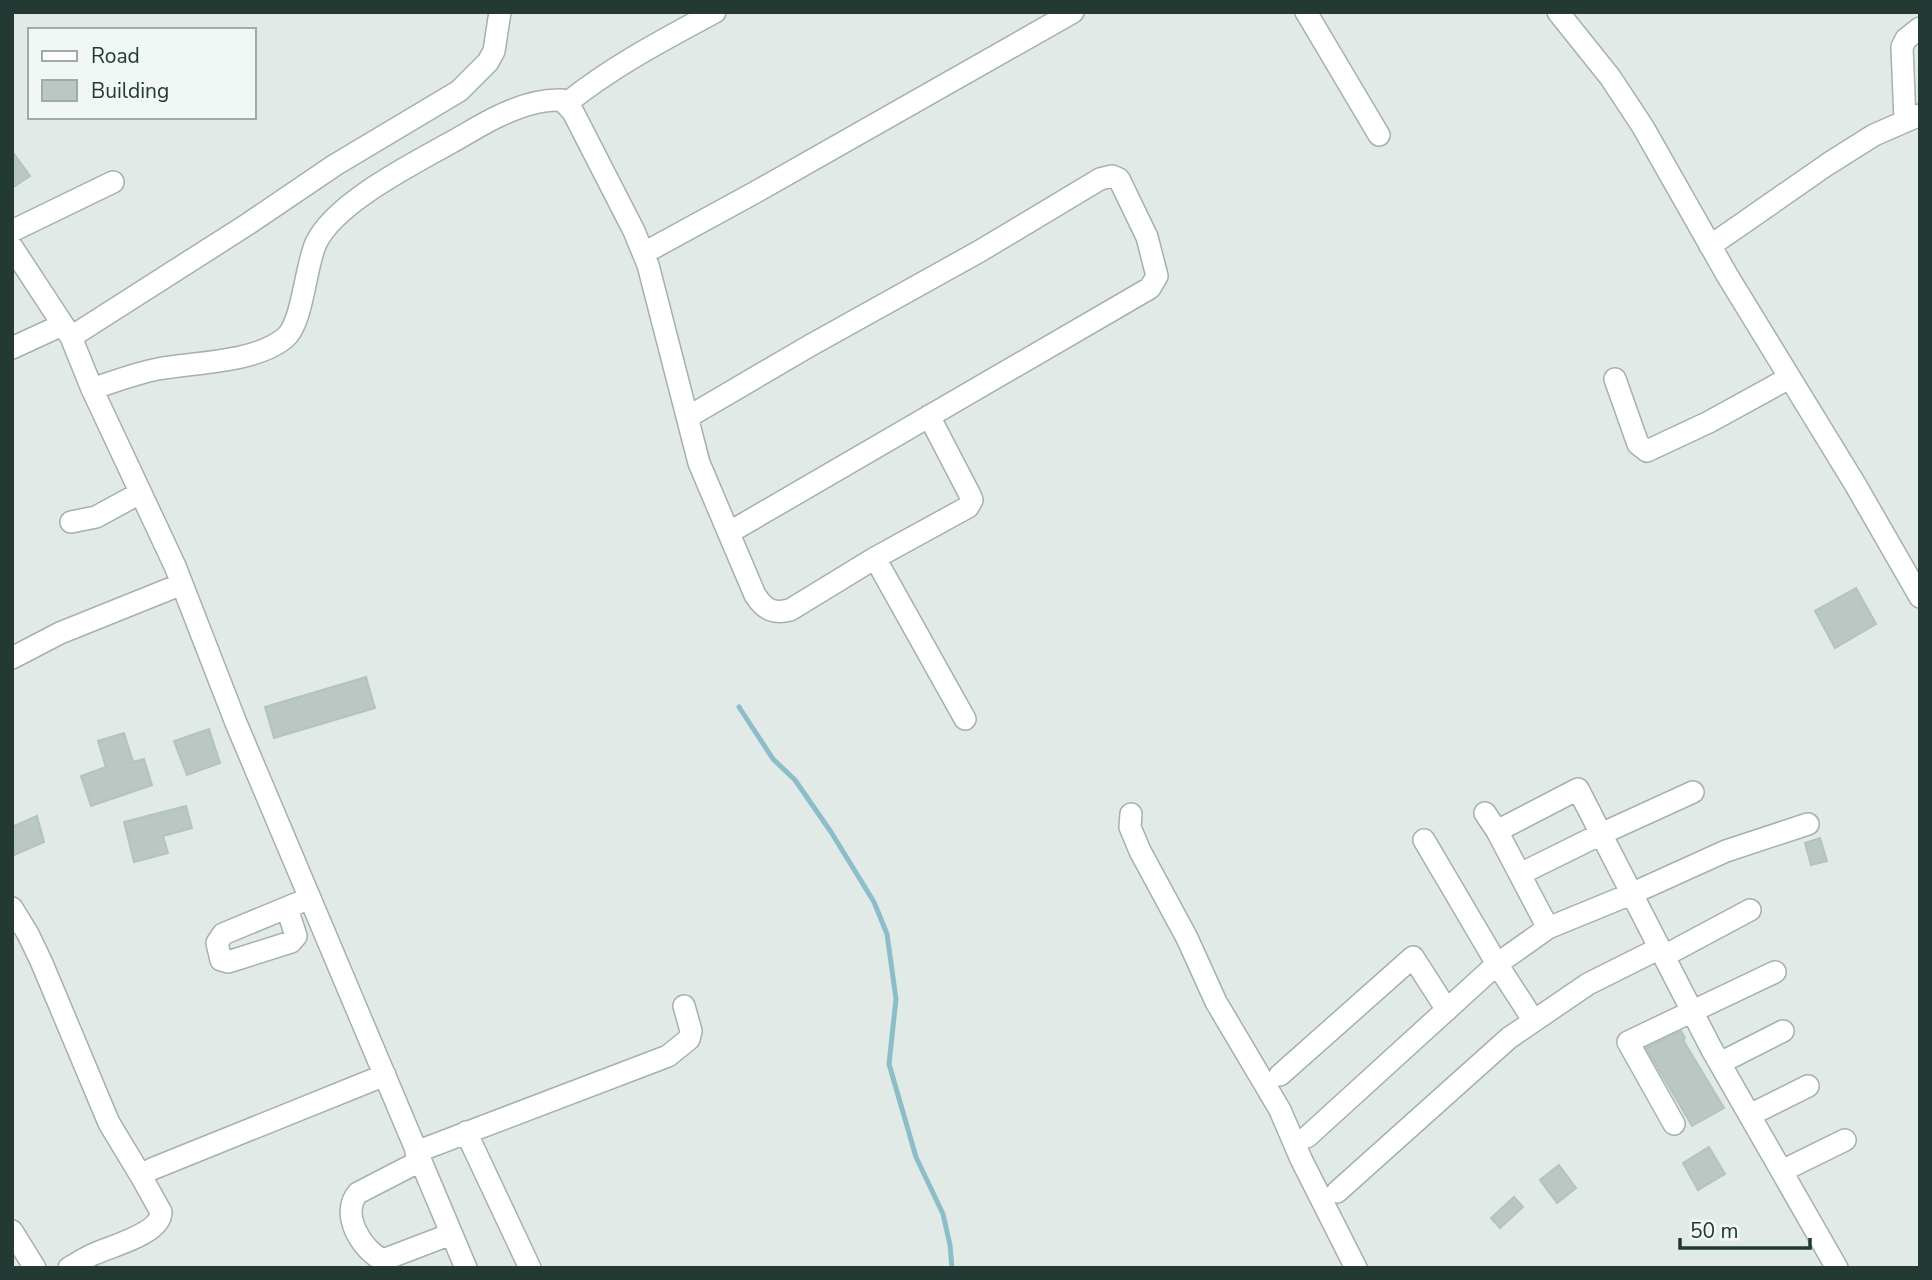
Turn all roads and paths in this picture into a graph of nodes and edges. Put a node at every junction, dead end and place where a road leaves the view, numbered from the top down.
1 (500, 12) edge
2 (715, 12) edge
3 (1073, 12) edge
4 (1306, 12) edge
5 (1558, 12) edge
6 (1920, 28) edge
7 (567, 103) junction
8 (1913, 118) edge
9 (1379, 135) dead end
10 (113, 182) dead end
11 (12, 231) edge
12 (1710, 246) junction
13 (12, 247) edge
14 (643, 253) junction
15 (67, 331) junction
16 (12, 348) edge
17 (1789, 378) junction
18 (1615, 379) dead end
19 (92, 389) junction
20 (929, 416) junction
21 (688, 417) junction
22 (140, 493) junction
23 (71, 522) dead end
24 (730, 532) junction
25 (875, 558) junction
26 (182, 584) junction
27 (1920, 597) edge
28 (12, 658) edge
29 (965, 719) dead end
30 (1693, 792) dead end
31 (1485, 813) dead end
32 (1131, 814) dead end
33 (1808, 824) dead end
34 (1497, 831) junction
35 (1601, 834) junction
36 (1424, 840) dead end
37 (1520, 874) junction
38 (1631, 894) junction
39 (310, 898) junction
40 (12, 908) edge
41 (287, 908) dead end
42 (1750, 910) dead end
43 (1548, 928) junction
44 (1662, 952) junction
45 (1497, 964) junction
46 (1775, 972) dead end
47 (684, 1006) dead end
48 (1447, 1010) junction
49 (1692, 1010) junction
50 (1534, 1021) junction
51 (1783, 1031) dead end
52 (1720, 1063) junction
53 (385, 1074) junction
54 (1280, 1075) dead end
55 (1808, 1086) dead end
56 (1750, 1115) junction
57 (1674, 1124) dead end
58 (466, 1132) junction
59 (1307, 1137) dead end
60 (1846, 1140) dead end
61 (418, 1156) junction
62 (1782, 1171) junction
63 (141, 1176) junction
64 (1337, 1192) dead end
65 (12, 1231) edge
66 (451, 1234) junction
67 (97, 1261) edge
68 (35, 1268) edge
69 (69, 1268) edge
70 (466, 1268) edge
71 (530, 1268) edge
72 (1356, 1268) edge
73 (1837, 1268) edge

1 - 15 street
2 - 7 street
3 - 14 street
4 - 9 street
5 - 12 street
6 - 8 street
7 - 14 street
7 - 19 street
8 - 12 street
10 - 11 street
12 - 17 street
13 - 15 street
14 - 21 street
15 - 16 street
15 - 19 street
17 - 18 street
17 - 27 street
19 - 22 street
20 - 21 street
20 - 24 street
20 - 25 street
21 - 24 street
22 - 23 street
22 - 26 street
24 - 25 street
25 - 29 street
26 - 28 street
26 - 39 street
30 - 35 street
31 - 34 street
32 - 72 street
33 - 38 street
34 - 35 street
34 - 37 street
35 - 37 street
35 - 38 street
36 - 45 street
37 - 43 street
38 - 43 street
38 - 44 street
39 - 41 street
39 - 53 street
40 - 63 street
42 - 44 street
43 - 45 street
44 - 49 street
44 - 50 street
45 - 48 street
45 - 50 street
46 - 49 street
47 - 58 street
48 - 54 street
48 - 59 street
49 - 52 street
49 - 57 street
50 - 64 street
51 - 52 street
52 - 56 street
53 - 61 street
53 - 63 street
55 - 56 street
56 - 62 street
58 - 61 street
58 - 71 street
60 - 62 street
61 - 66 street
61 - 66 street
62 - 73 street
63 - 67 street
65 - 68 street
66 - 70 street
67 - 69 street

